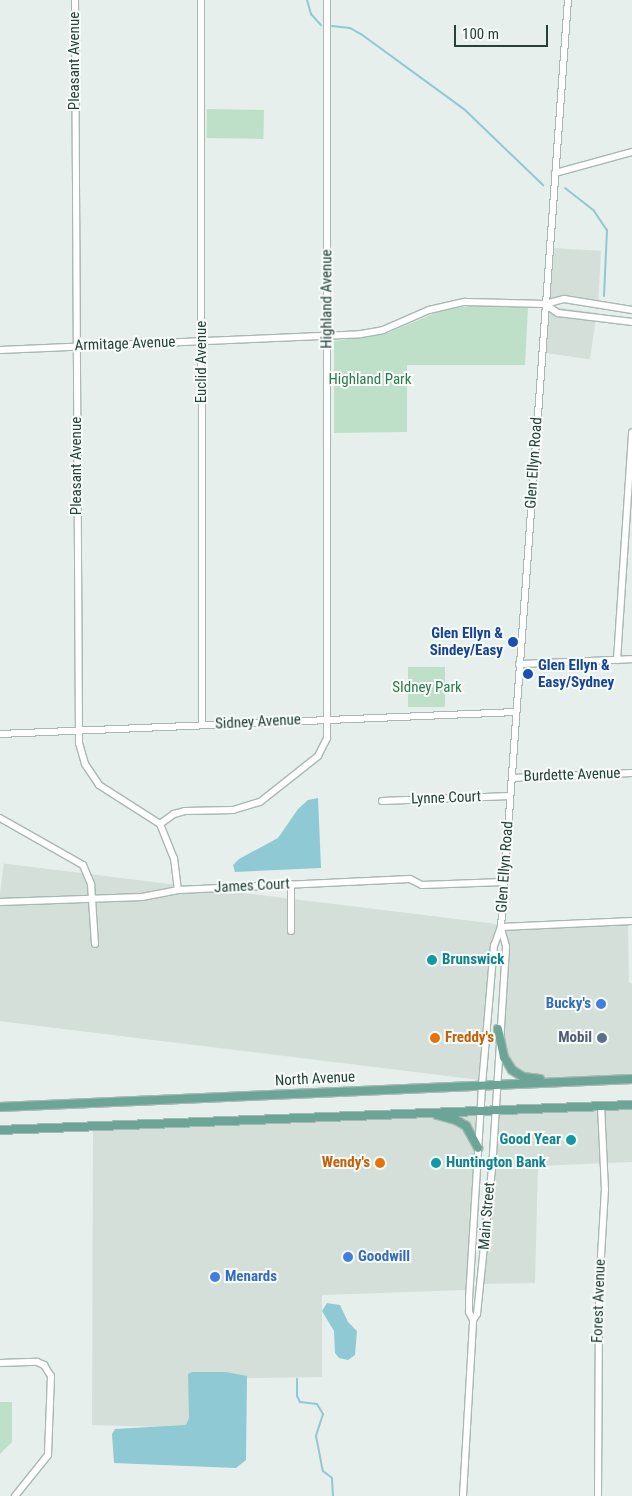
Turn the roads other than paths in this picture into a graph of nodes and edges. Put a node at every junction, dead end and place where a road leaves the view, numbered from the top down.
1 (75, 0) edge
2 (201, 0) edge
3 (327, 0) edge
4 (568, 0) edge
5 (632, 152) edge
6 (555, 174) junction
7 (544, 304) junction
8 (632, 310) edge
9 (632, 322) edge
10 (328, 336) junction
11 (202, 341) junction
12 (77, 346) junction
13 (0, 350) edge
14 (632, 432) edge
15 (632, 659) edge
16 (617, 660) junction
17 (519, 664) junction
18 (516, 712) junction
19 (328, 719) junction
20 (202, 725) junction
21 (79, 730) junction
22 (0, 734) edge
23 (632, 773) edge
24 (512, 778) junction
25 (510, 796) junction
26 (382, 801) dead end
27 (0, 818) edge
28 (160, 824) junction
29 (504, 882) junction
30 (291, 884) junction
31 (178, 890) junction
32 (94, 899) junction
33 (0, 902) edge
34 (632, 921) edge
35 (501, 927) junction
36 (291, 931) dead end
37 (95, 944) dead end
38 (498, 1029) junction
39 (632, 1079) edge
40 (585, 1081) junction
41 (482, 1085) junction
42 (495, 1085) junction
43 (632, 1105) edge
44 (601, 1106) junction
45 (0, 1107) edge
46 (481, 1110) junction
47 (495, 1110) junction
48 (415, 1114) junction
49 (0, 1130) edge
50 (478, 1148) junction
51 (473, 1320) junction
52 (0, 1363) edge
53 (15, 1496) edge
54 (463, 1496) edge
55 (598, 1496) edge

1 - 12 street, Pleasant Avenue
2 - 11 street, Euclid Avenue
3 - 10 street, Highland Avenue
4 - 6 street, Glen Ellyn Road
5 - 6 street
6 - 7 street, Glen Ellyn Road
7 - 8 street, Armitage Avenue
7 - 9 street, Armitage Avenue
7 - 10 street, Armitage Avenue
7 - 17 street, Glen Ellyn Road
10 - 11 street, Armitage Avenue
10 - 19 street, Highland Avenue
11 - 12 street, Armitage Avenue
11 - 20 street, Euclid Avenue
12 - 13 street, Armitage Avenue
12 - 21 street, Pleasant Avenue
14 - 16 street
15 - 16 street
16 - 17 street
17 - 18 street, Glen Ellyn Road
18 - 19 street, Sidney Avenue
18 - 24 street, Glen Ellyn Road
19 - 20 street, Sidney Avenue
19 - 28 street, Highland Avenue
20 - 21 street, Sidney Avenue
21 - 22 street, Sidney Avenue
21 - 28 street, Pleasant Avenue
23 - 24 street, Burdette Avenue
24 - 25 street, Glen Ellyn Road
25 - 26 street, Lynne Court
25 - 29 street, Glen Ellyn Road
27 - 32 street
28 - 31 street
29 - 30 street, James Court
29 - 35 street, Glen Ellyn Road
30 - 31 street, James Court
30 - 36 street
31 - 32 street, James Court
32 - 33 street, James Court
32 - 37 street
34 - 35 street
35 - 38 street, Glen Ellyn Road
35 - 41 street, Glen Ellyn Road
38 - 40 main road
38 - 42 street, Glen Ellyn Road
39 - 40 main road, North Avenue
40 - 42 main road, North Avenue
41 - 42 main road, North Avenue
41 - 45 main road, North Avenue
41 - 46 street, Glen Ellyn Road
42 - 47 street, Glen Ellyn Road
43 - 44 main road
44 - 47 main road
44 - 55 street, Forest Avenue
46 - 47 main road
46 - 48 main road
46 - 50 street, Main Street
47 - 51 street, Main Street
48 - 49 main road
48 - 50 main road
50 - 51 street, Main Street
51 - 54 street, Main Street
52 - 53 street

